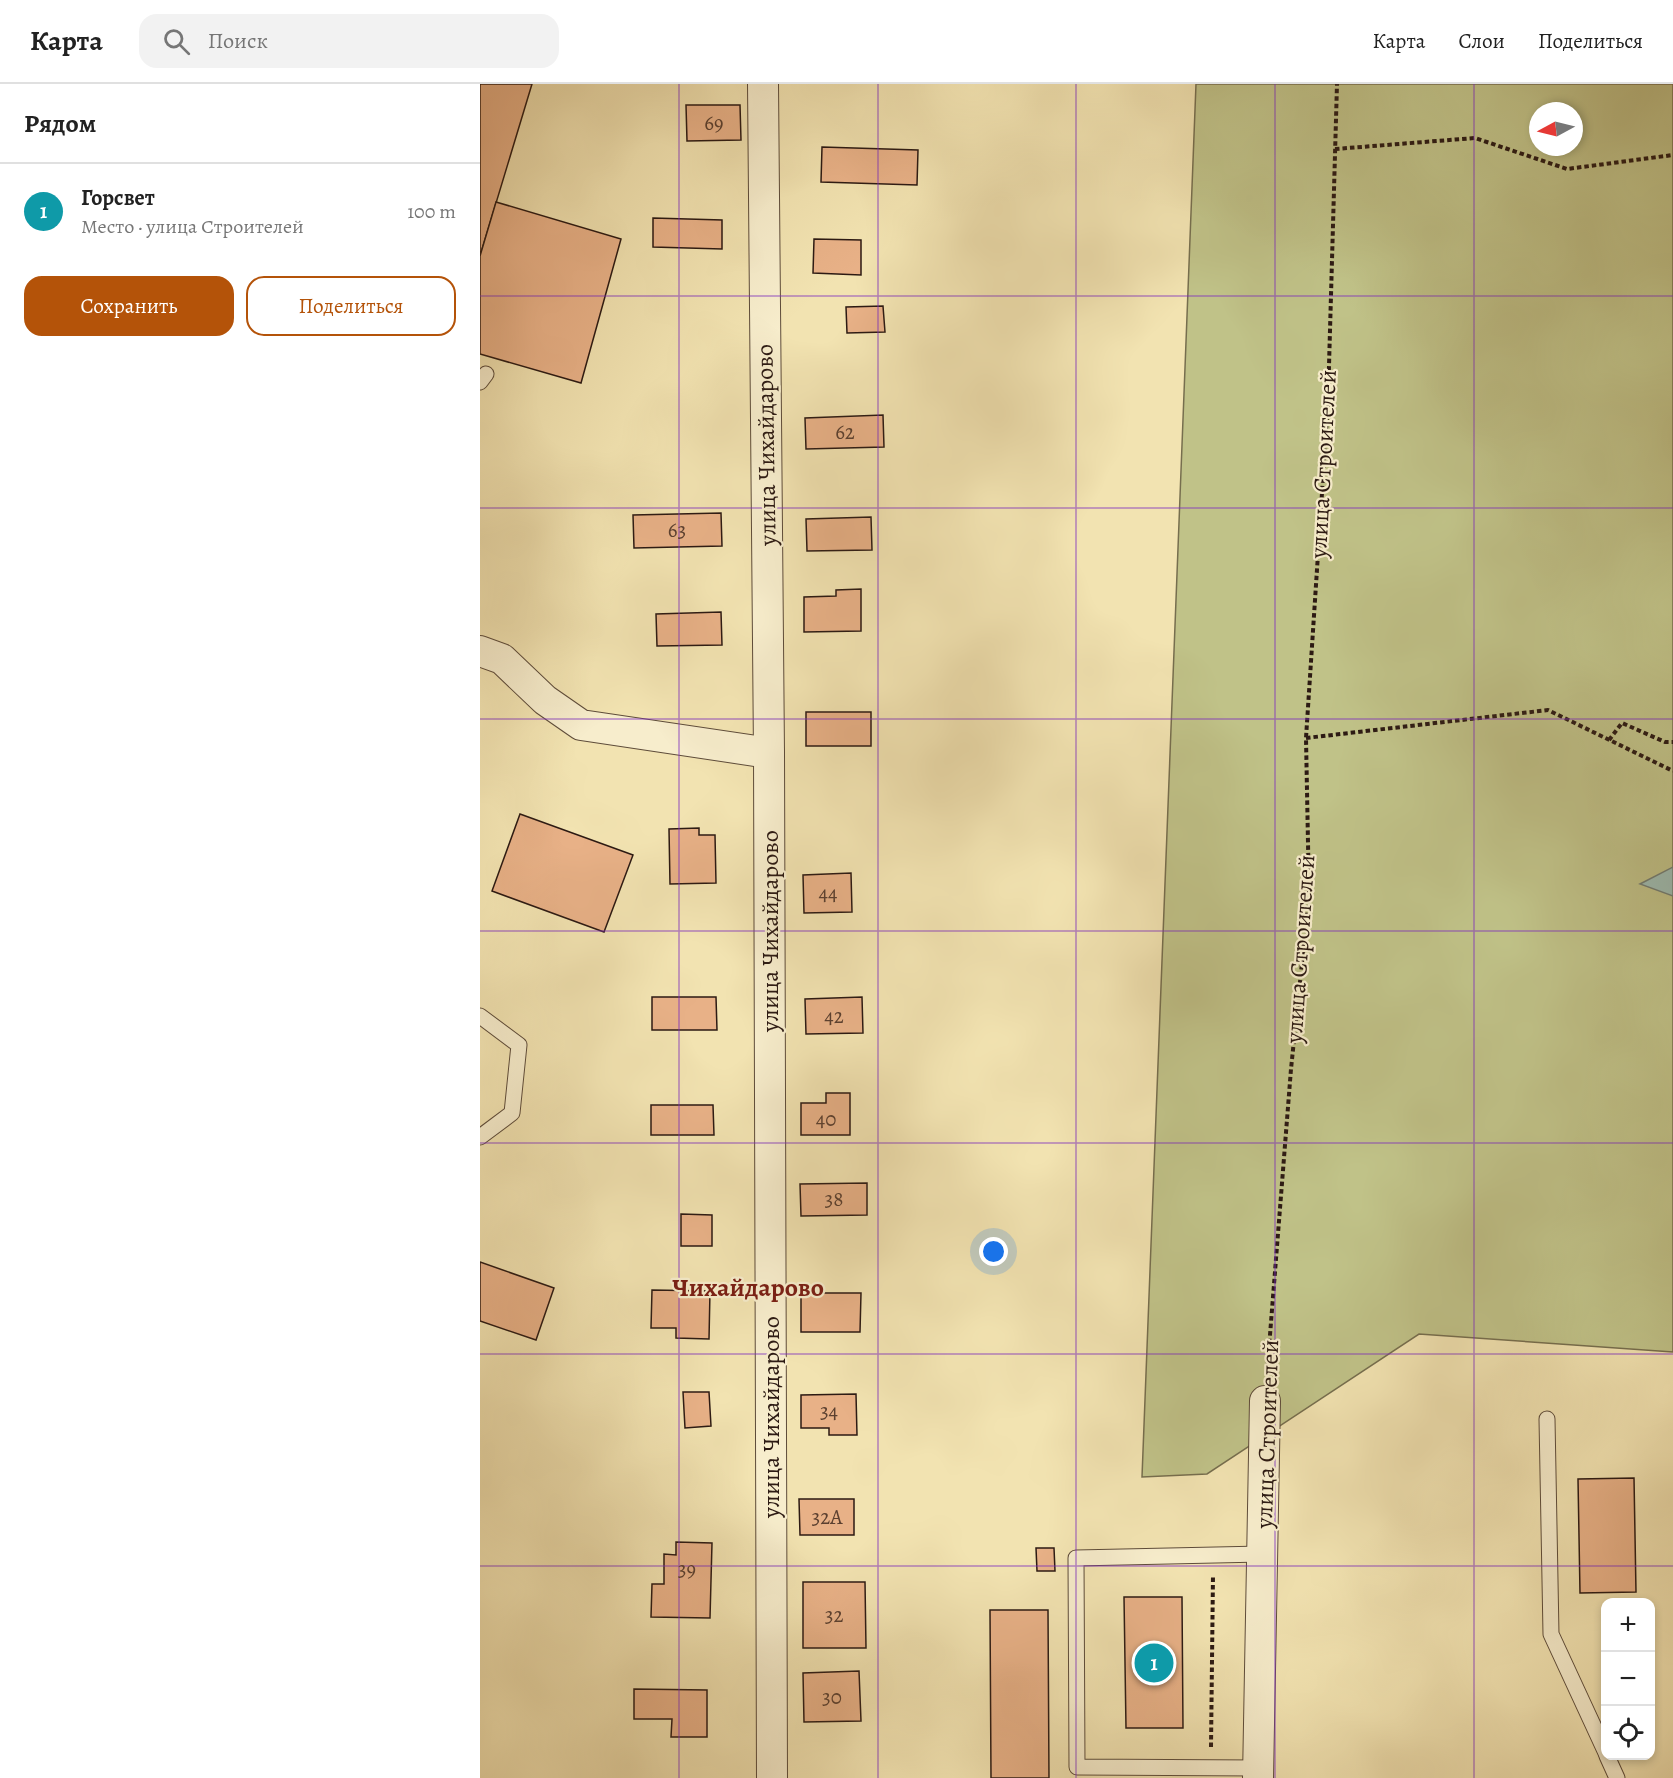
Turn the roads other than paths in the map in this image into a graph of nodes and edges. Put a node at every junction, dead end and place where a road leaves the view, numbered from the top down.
1 (770, 90) edge
2 (480, 651) edge
3 (769, 753) junction
4 (480, 1016) edge
5 (480, 1137) edge
6 (1265, 1401) road end
7 (1547, 1419) dead end
8 (1262, 1554) junction
9 (1601, 1743) edge
10 (1609, 1760) edge
11 (1258, 1773) edge
12 (772, 1778) edge
13 (1617, 1778) edge

1 - 3 street, улица Чихайдарово
2 - 3 street
3 - 12 street, улица Чихайдарово
4 - 5 lane
6 - 8 street, улица Строителей
7 - 9 lane
8 - 11 street, улица Строителей
8 - 11 lane
10 - 13 lane

